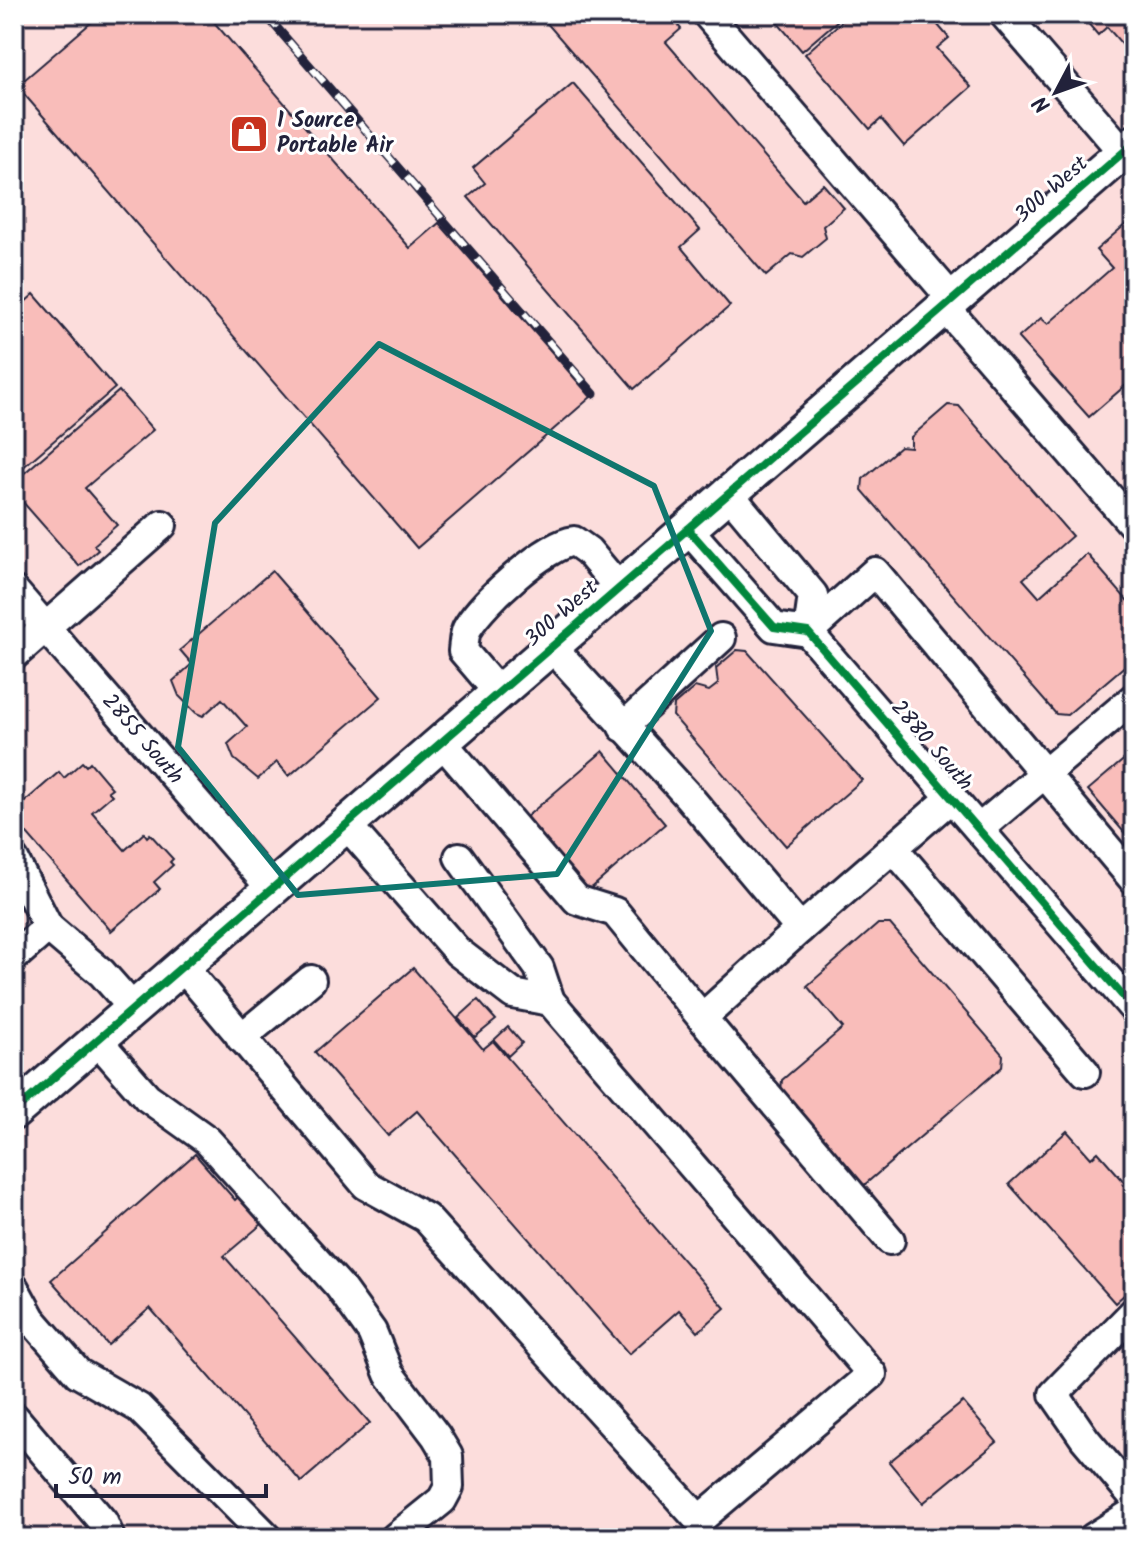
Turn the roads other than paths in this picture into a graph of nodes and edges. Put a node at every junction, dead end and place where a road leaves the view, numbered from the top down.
1 (707, 14) edge
2 (1004, 14) edge
3 (1129, 147) edge
4 (949, 303) junction
5 (729, 494) junction
6 (162, 525) dead end
7 (1134, 526) edge
8 (688, 529) junction
9 (619, 588) junction
10 (14, 591) edge
11 (45, 628) junction
12 (808, 632) junction
13 (721, 638) dead end
14 (552, 647) junction
15 (14, 655) edge
16 (498, 692) junction
17 (1134, 698) edge
18 (623, 727) junction
19 (441, 741) junction
20 (1044, 775) junction
21 (952, 797) junction
22 (346, 824) junction
23 (979, 829) junction
24 (895, 850) junction
25 (459, 857) dead end
26 (14, 860) edge
27 (1134, 880) edge
28 (271, 888) junction
29 (48, 927) junction
30 (800, 929) junction
31 (14, 957) edge
32 (182, 966) junction
33 (311, 980) dead end
34 (1128, 991) edge
35 (550, 1001) junction
36 (133, 1008) junction
37 (702, 1018) junction
38 (241, 1038) junction
39 (97, 1040) junction
40 (1085, 1072) dead end
41 (14, 1112) edge
42 (890, 1240) dead end
43 (14, 1288) edge
44 (1134, 1312) edge
45 (14, 1417) edge
46 (1134, 1497) edge
47 (1134, 1512) edge
48 (110, 1538) edge
49 (268, 1538) edge
50 (395, 1538) edge
51 (1093, 1538) edge

1 - 4 street
2 - 3 street
3 - 4 main road, 300 West
4 - 5 main road, 300 West
4 - 7 street
5 - 8 main road, 300 West
5 - 12 street
6 - 11 street
8 - 9 main road, 300 West
8 - 12 street
9 - 14 main road, 300 West
9 - 16 street
10 - 11 street, 2855 South
11 - 15 street
11 - 28 street, 2855 South
12 - 20 street
12 - 21 street, 2880 South
13 - 18 street
14 - 16 main road, 300 West
14 - 18 street
16 - 19 main road, 300 West
17 - 20 street
18 - 30 street
19 - 22 main road, 300 West
19 - 37 street
20 - 23 street
20 - 27 street
21 - 23 street, 2880 South
21 - 24 street
22 - 28 main road, 300 West
22 - 35 street
23 - 34 street, 2880 South
24 - 30 street
24 - 40 street
25 - 35 street
26 - 29 street
28 - 32 main road, 300 West
29 - 31 street
29 - 36 street
30 - 37 street
32 - 36 main road, 300 West
32 - 38 street
33 - 38 street
35 - 38 street
36 - 39 main road, 300 West
37 - 42 street
39 - 41 main road, 300 West
39 - 50 street
43 - 49 street
44 - 46 street
45 - 48 street
47 - 51 street

